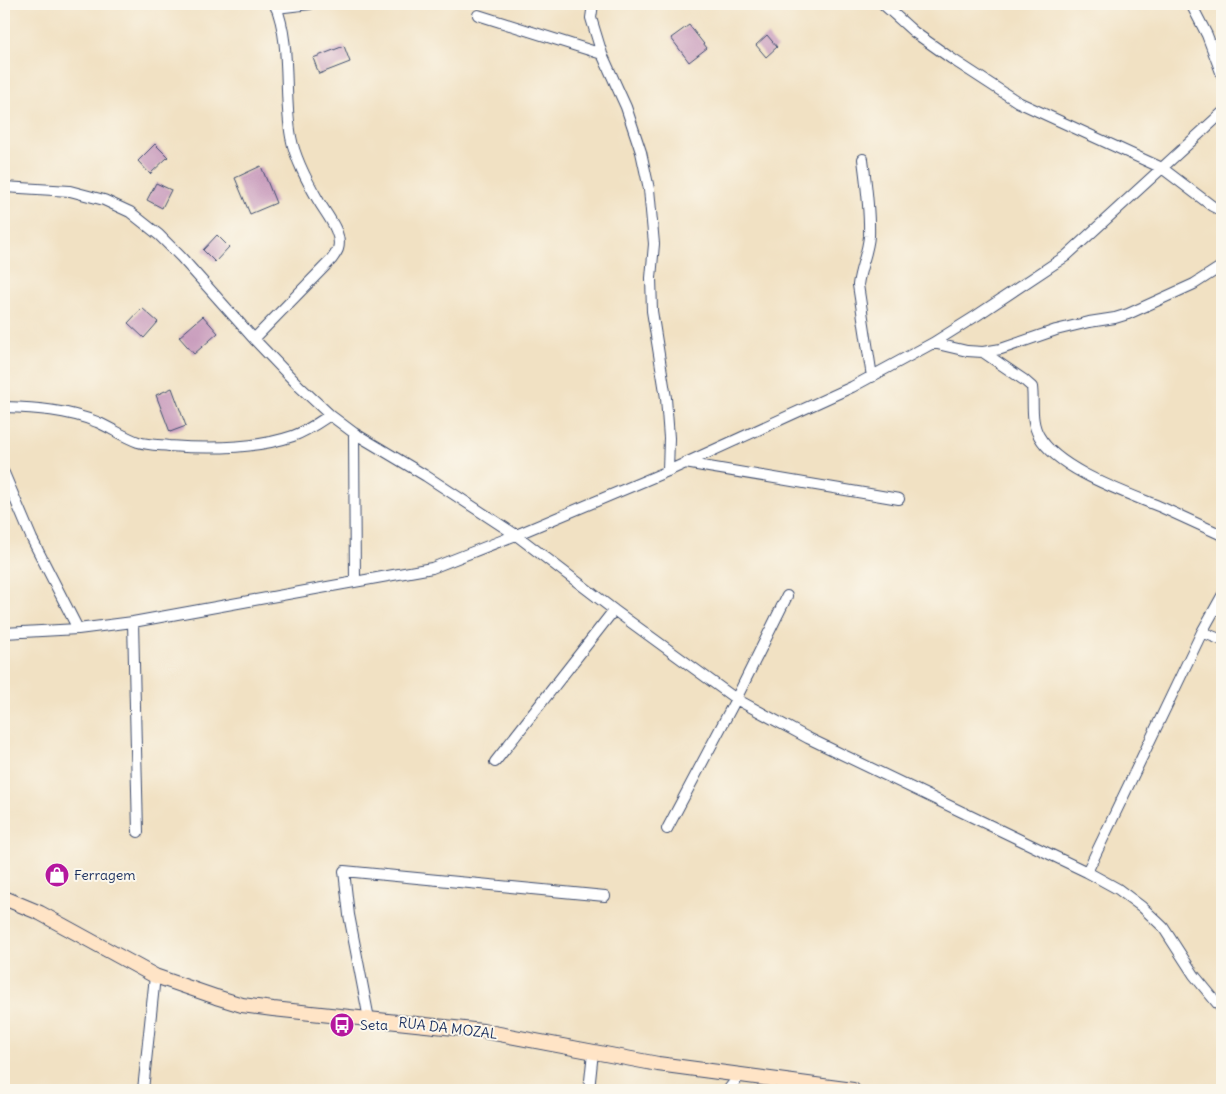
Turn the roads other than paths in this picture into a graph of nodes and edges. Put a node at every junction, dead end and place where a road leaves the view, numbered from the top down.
1 (310, 4) edge
2 (593, 4) edge
3 (882, 4) edge
4 (1191, 4) edge
5 (275, 6) edge
6 (478, 15) dead end
7 (602, 54) junction
8 (1222, 75) edge
9 (1222, 112) edge
10 (863, 159) dead end
11 (1162, 168) junction
12 (4, 187) edge
13 (1222, 211) edge
14 (1222, 266) edge
15 (254, 339) junction
16 (933, 343) junction
17 (983, 352) junction
18 (872, 377) junction
19 (4, 408) edge
20 (330, 415) junction
21 (354, 434) junction
22 (684, 463) junction
23 (668, 471) junction
24 (4, 473) edge
25 (899, 499) dead end
26 (516, 534) junction
27 (1222, 535) edge
28 (355, 582) junction
29 (787, 596) dead end
30 (1222, 596) edge
31 (614, 610) junction
32 (133, 622) junction
33 (78, 629) junction
34 (1202, 632) junction
35 (4, 633) edge
36 (1222, 640) edge
37 (736, 699) junction
38 (495, 762) dead end
39 (667, 830) dead end
40 (138, 832) dead end
41 (1088, 872) junction
42 (605, 896) dead end
43 (4, 898) edge
44 (155, 976) junction
45 (1222, 1008) edge
46 (369, 1019) junction
47 (593, 1052) junction
48 (741, 1074) junction
49 (143, 1090) edge
50 (589, 1090) edge
51 (728, 1090) edge
52 (852, 1090) edge

1 - 5 street
2 - 7 street
3 - 11 street
4 - 8 street
5 - 15 street
6 - 7 street
7 - 23 street
9 - 11 street
10 - 18 street
11 - 13 street
11 - 16 street
12 - 15 street
14 - 17 street
15 - 20 street
16 - 17 street
16 - 18 street
17 - 27 street
18 - 22 street
19 - 20 street
20 - 21 street
21 - 26 street
21 - 28 street
22 - 23 street
22 - 25 street
23 - 26 street
24 - 33 street
26 - 28 street
26 - 31 street
28 - 32 street
29 - 37 street
30 - 34 street
31 - 37 street
31 - 38 street
32 - 33 street
32 - 40 street
33 - 35 street
34 - 36 street
34 - 41 street
37 - 39 street
37 - 41 street
41 - 45 street
42 - 46 street
43 - 44 main road, RUA DA MOZAL
44 - 46 main road, RUA DA MOZAL
44 - 49 street
46 - 47 main road, RUA DA MOZAL
47 - 48 main road, RUA DA MOZAL
47 - 50 street
48 - 51 street
48 - 52 main road, RUA DA MOZAL

